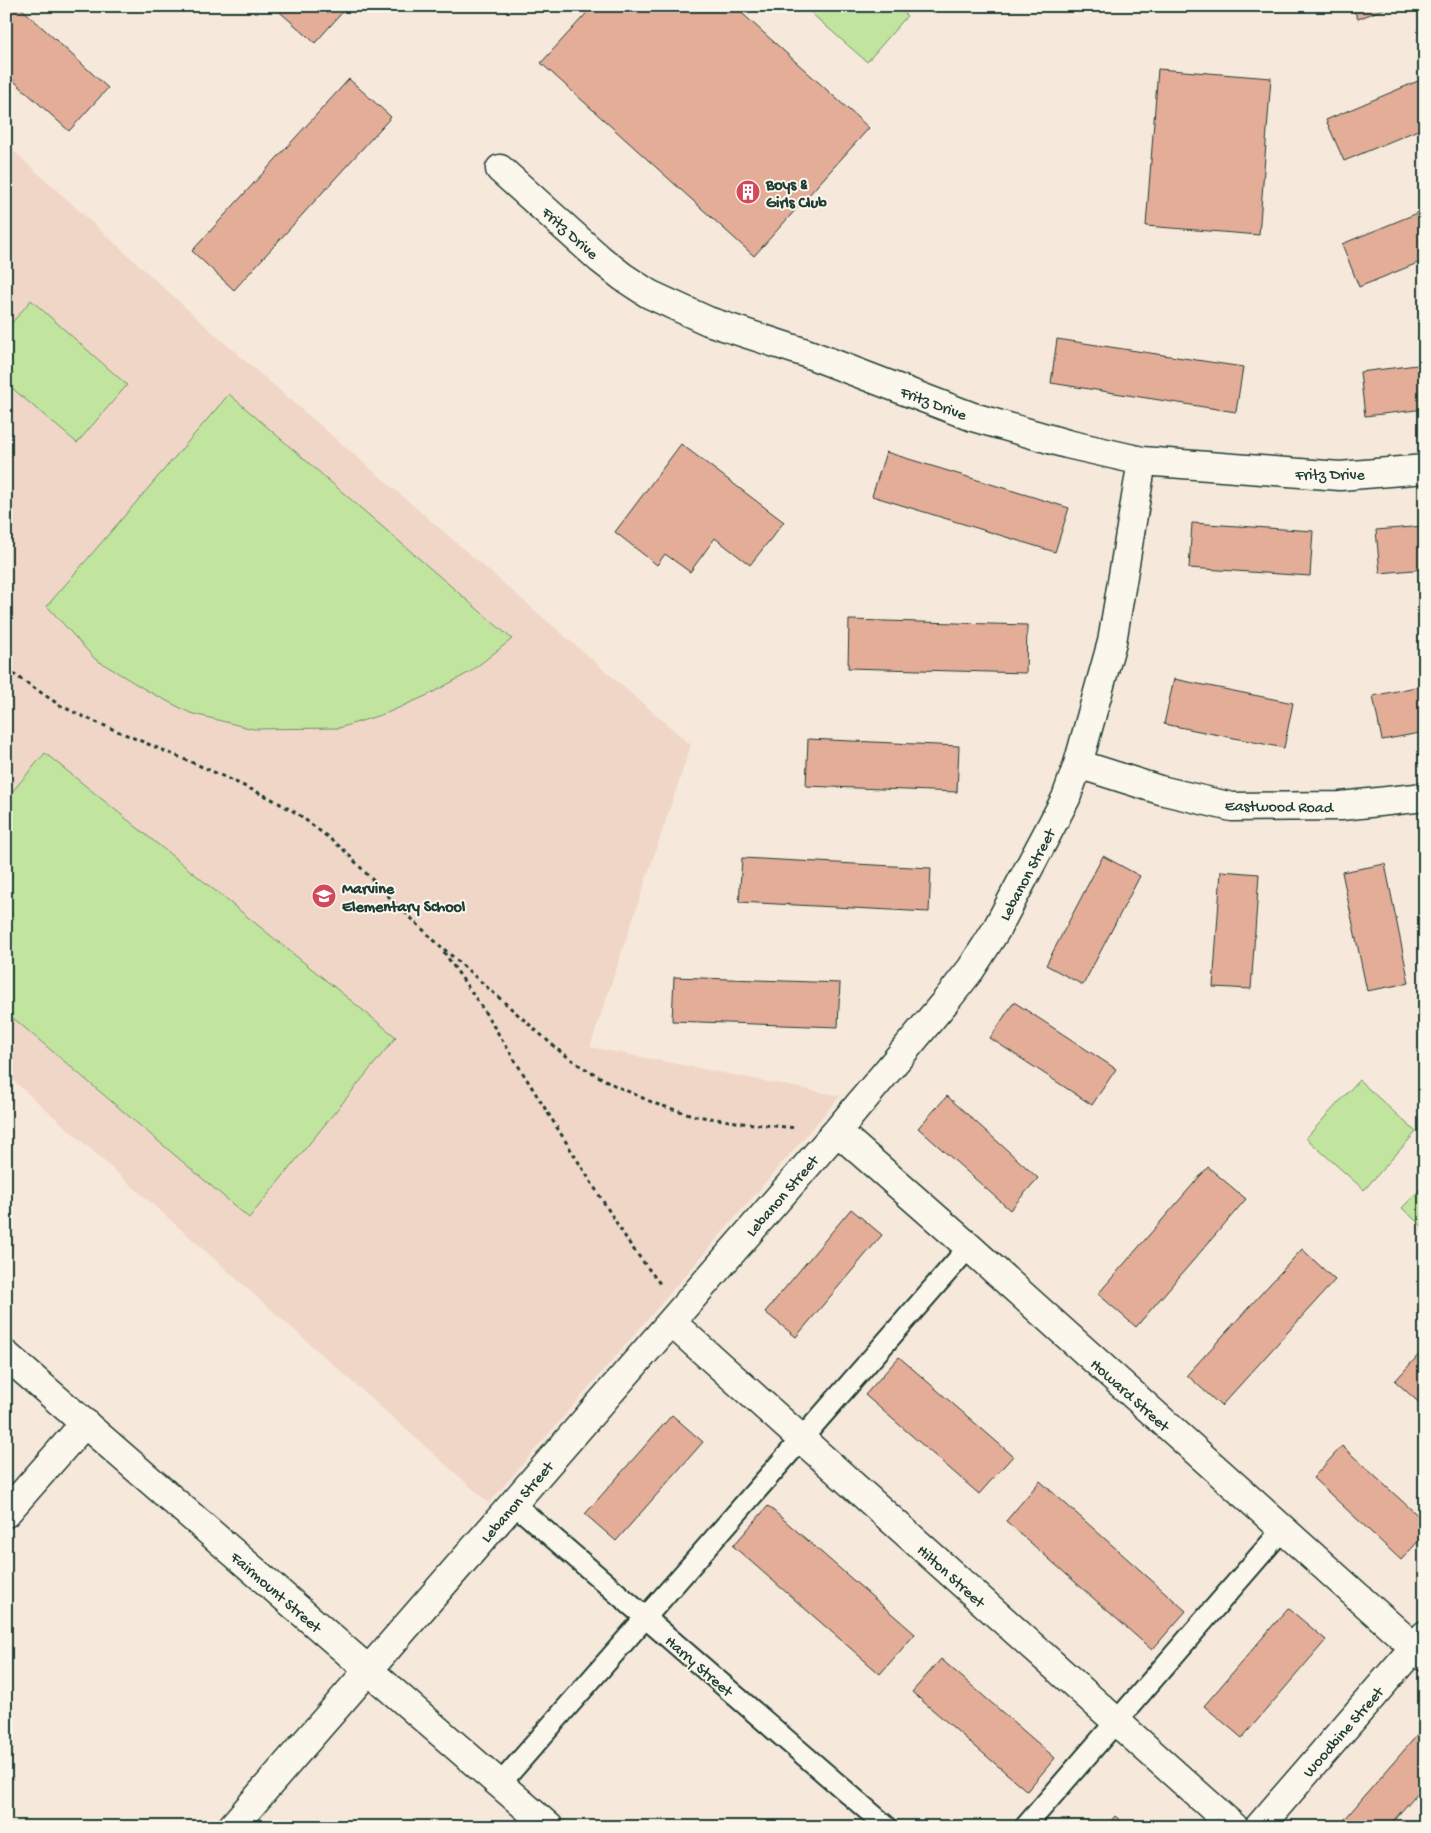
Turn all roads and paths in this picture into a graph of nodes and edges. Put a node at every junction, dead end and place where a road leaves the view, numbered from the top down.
1 (500, 168) dead end
2 (1142, 461) junction
3 (1425, 469) edge
4 (6, 669) edge
5 (1078, 764) junction
6 (1425, 797) edge
7 (439, 945) junction
8 (798, 1128) dead end
9 (837, 1131) junction
10 (970, 1247) junction
11 (661, 1285) dead end
12 (671, 1322) junction
13 (6, 1355) edge
14 (85, 1423) junction
15 (802, 1440) junction
16 (513, 1503) junction
17 (6, 1513) edge
18 (1282, 1530) junction
19 (645, 1618) junction
20 (1421, 1647) edge
21 (369, 1671) junction
22 (1116, 1721) junction
23 (500, 1784) junction
24 (232, 1827) edge
25 (549, 1827) edge
26 (887, 1827) edge
27 (1025, 1827) edge
28 (1234, 1827) edge
29 (1259, 1827) edge

1 - 2 street, Fritz Drive
2 - 3 street, Fritz Drive
2 - 5 street, Lebanon Street
4 - 7 path
5 - 6 street, Eastwood Road
5 - 9 street, Lebanon Street
7 - 8 path
7 - 11 path
9 - 10 street, Howard Street
9 - 12 street, Lebanon Street
10 - 15 lane
10 - 18 street, Howard Street
12 - 15 street, Hilton Street
12 - 16 street, Lebanon Street
13 - 14 street, Fairmount Street
14 - 17 street
14 - 21 street, Fairmount Street
15 - 19 lane
15 - 22 street, Hilton Street
16 - 19 lane, Harry Street
16 - 21 street, Lebanon Street
18 - 20 street, Howard Street
18 - 22 lane
19 - 23 lane
19 - 26 lane, Harry Street
20 - 29 street, Woodbine Street
21 - 23 street, Fairmount Street
21 - 24 street, Lebanon Street
22 - 27 lane
22 - 28 street, Hilton Street
23 - 25 street, Fairmount Street

